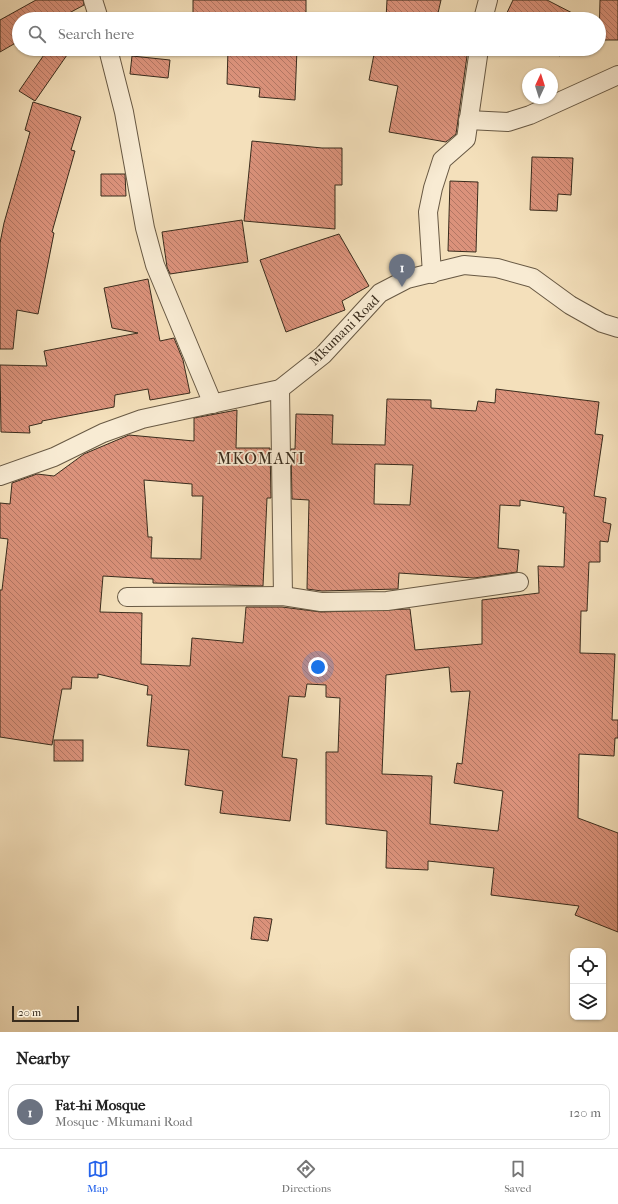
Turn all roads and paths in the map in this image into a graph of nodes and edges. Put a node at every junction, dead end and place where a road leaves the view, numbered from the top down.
1 (93, 0) edge
2 (488, 0) edge
3 (97, 12) edge
4 (485, 12) edge
5 (110, 56) edge
6 (478, 56) edge
7 (618, 75) edge
8 (468, 120) junction
9 (432, 274) junction
10 (618, 328) edge
11 (280, 389) junction
12 (213, 404) junction
13 (0, 476) edge
14 (519, 582) dead end
15 (283, 596) junction
16 (126, 598) dead end

1 - 3 street
2 - 4 street
5 - 12 street
6 - 8 street
7 - 8 street
8 - 9 street
9 - 10 street, Mkumani Road
9 - 11 street, Mkumani Road
11 - 12 street, Mkumani Road
11 - 15 street
12 - 13 street, Mkumani Road
14 - 15 street
15 - 16 street

